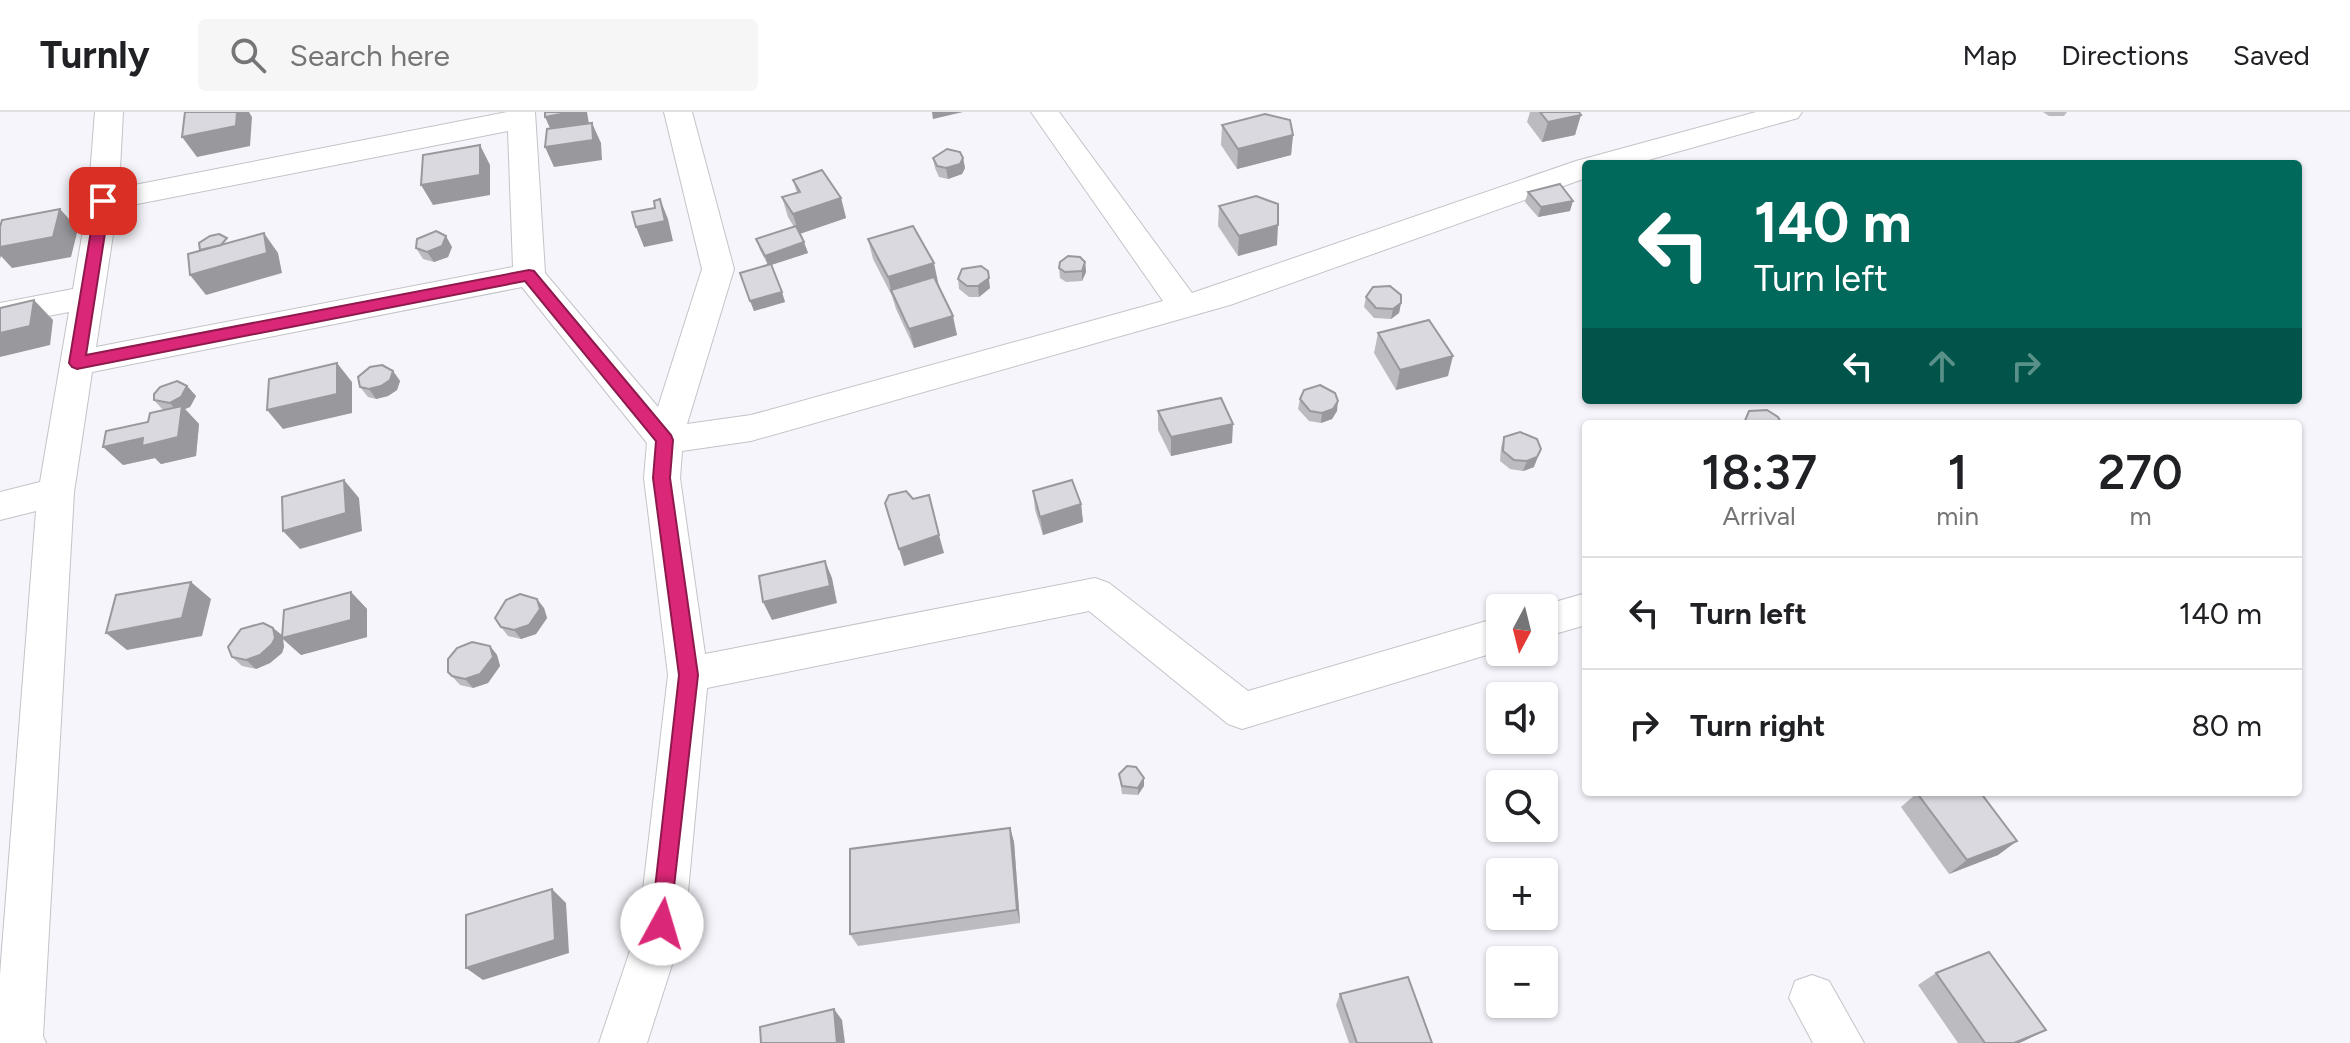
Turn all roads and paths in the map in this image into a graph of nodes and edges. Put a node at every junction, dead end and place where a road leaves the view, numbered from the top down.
1 (109, 112) edge
2 (678, 112) edge
3 (1045, 112) edge
4 (1788, 112) edge
5 (522, 116) edge
6 (1614, 160) edge
7 (1582, 169) edge
8 (103, 201) junction
9 (529, 275) junction
10 (88, 297) junction
11 (1183, 305) junction
12 (0, 314) edge
13 (77, 363) junction
14 (665, 440) junction
15 (56, 492) junction
16 (0, 506) edge
17 (1582, 610) edge
18 (1558, 617) edge
19 (1486, 638) edge
20 (688, 675) junction
21 (1812, 998) dead end
22 (22, 1043) edge
23 (623, 1043) edge
24 (1840, 1043) edge

1 - 8 street
2 - 14 street
3 - 11 street
4 - 6 street
5 - 8 street
5 - 9 street
7 - 11 street
8 - 10 street
9 - 13 street
9 - 14 street
10 - 12 street
10 - 13 street
11 - 14 street
13 - 15 street
14 - 20 street
15 - 16 street
15 - 22 street
17 - 18 street
19 - 20 street
20 - 23 street
21 - 24 street

